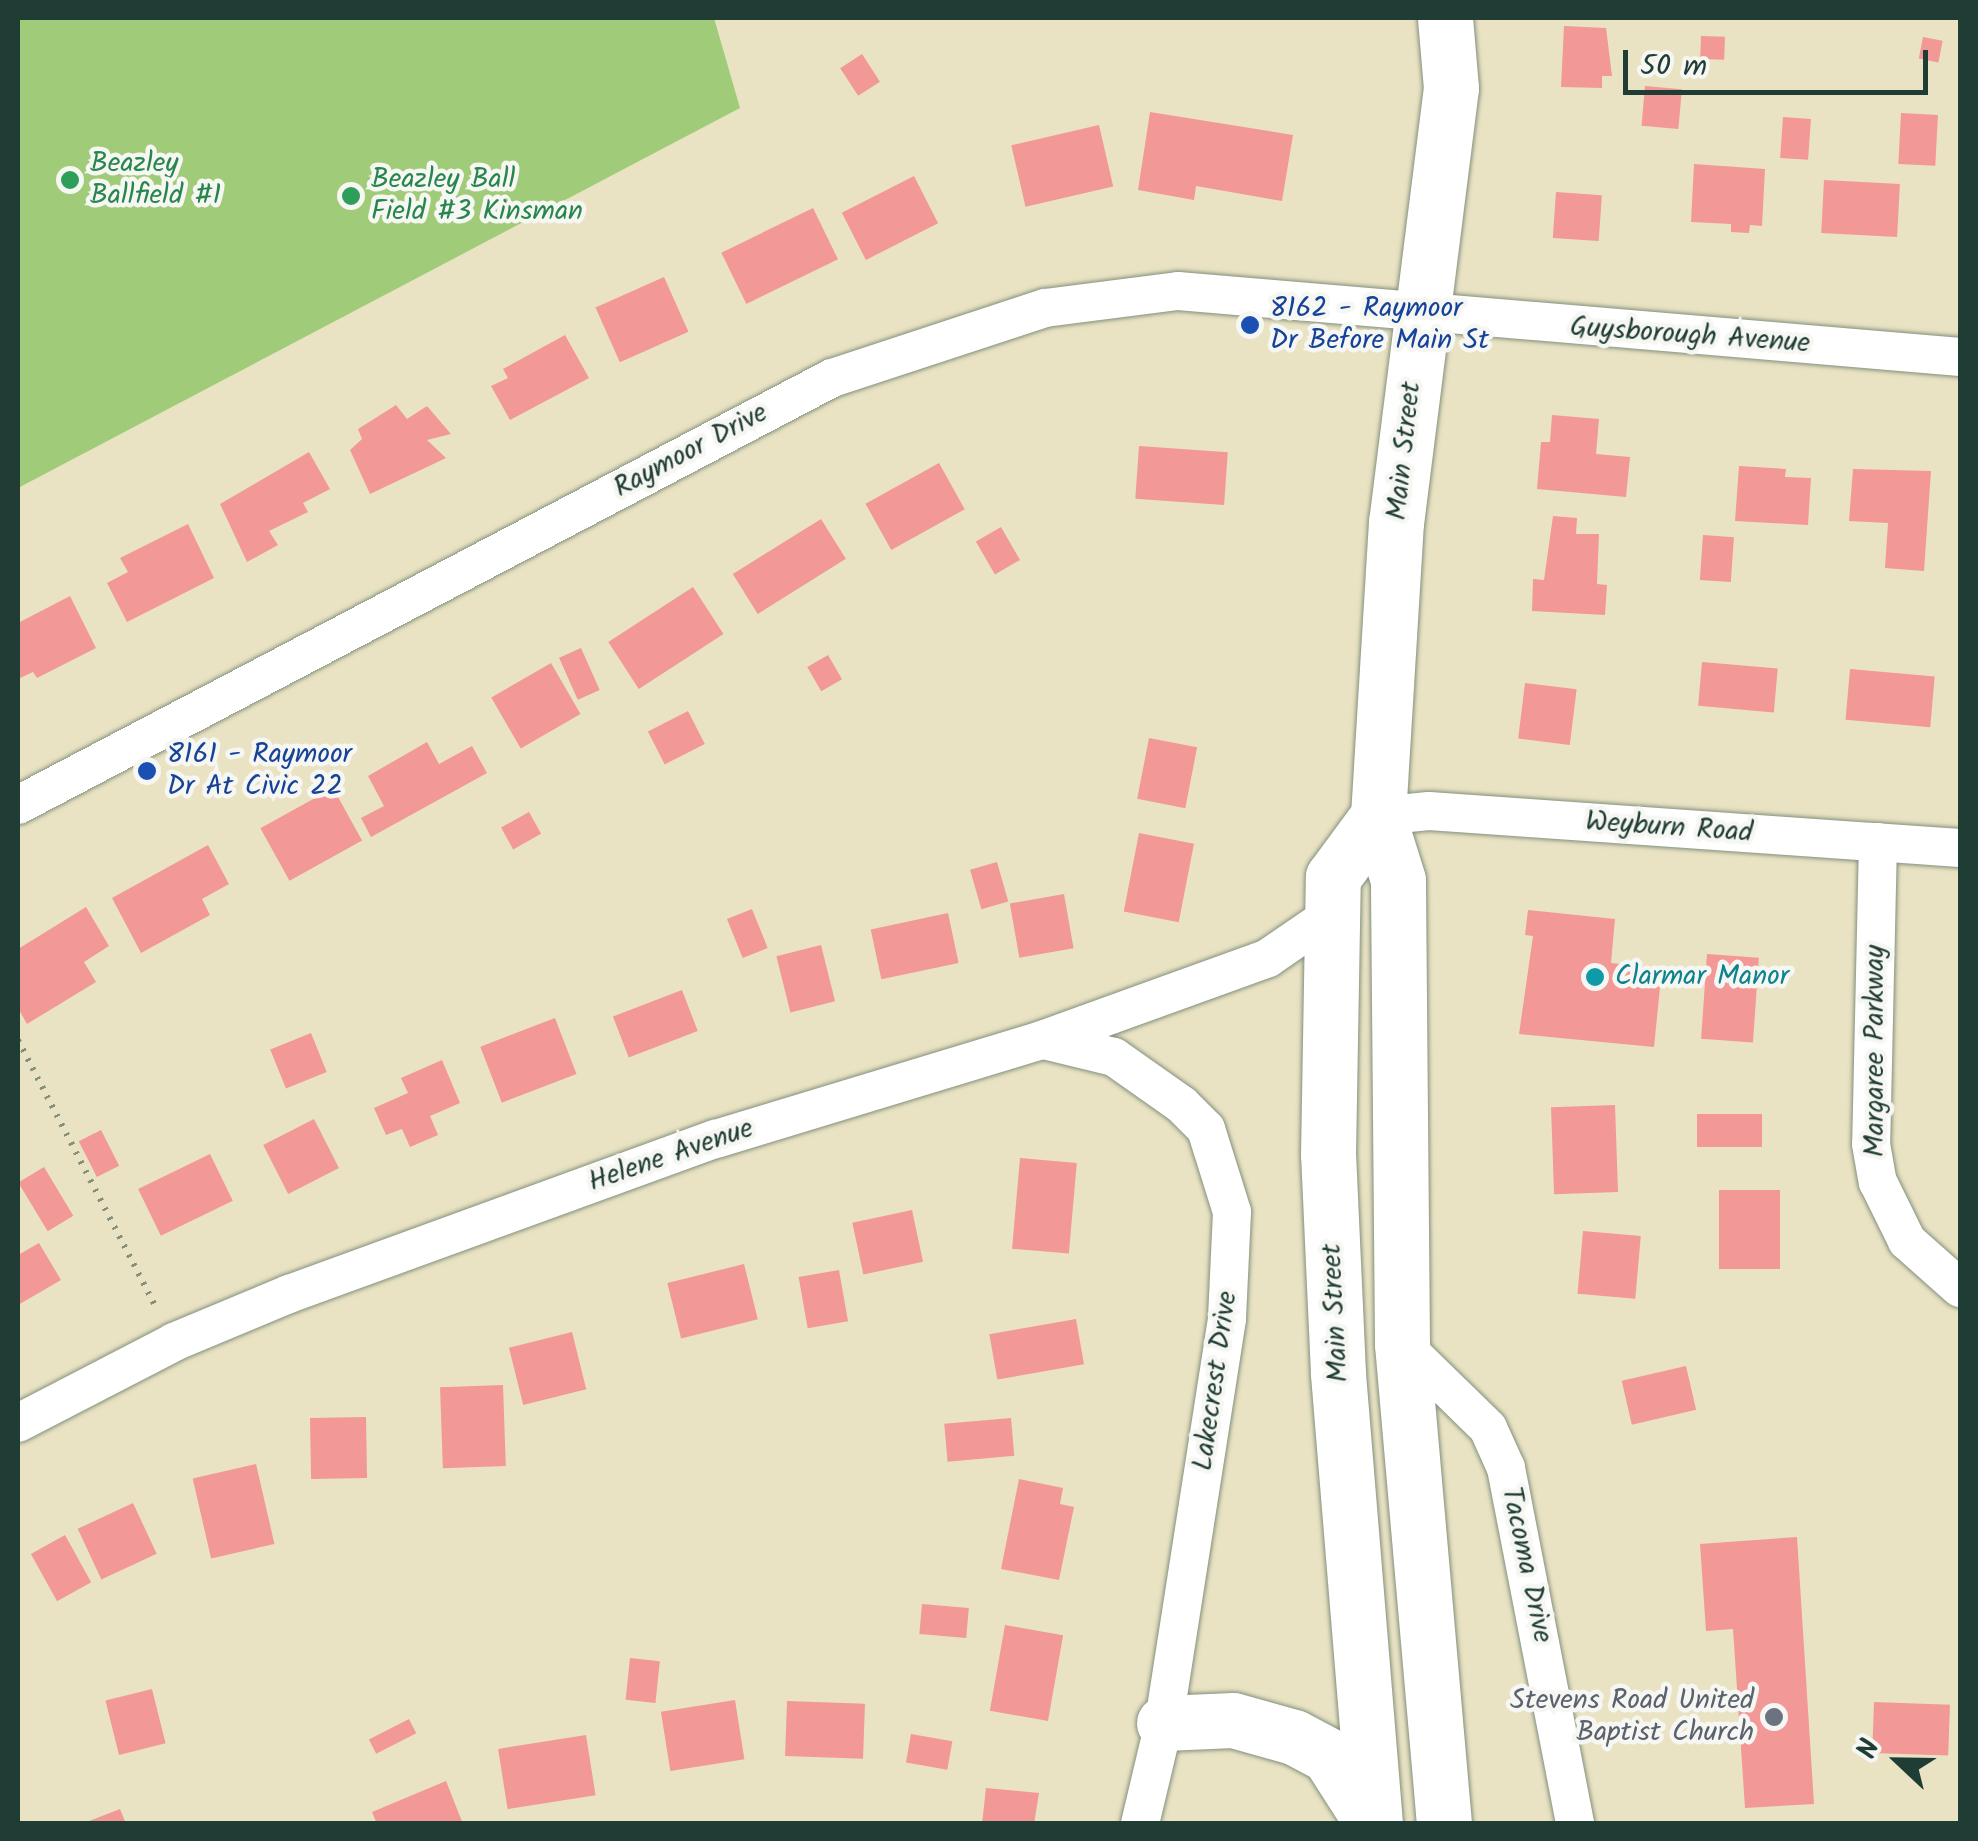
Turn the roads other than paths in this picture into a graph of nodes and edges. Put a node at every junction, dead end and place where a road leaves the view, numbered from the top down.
1 (1445, 18) edge
2 (1478, 18) edge
3 (1451, 88) junction
4 (1420, 315) junction
5 (1960, 358) edge
6 (18, 805) edge
7 (1378, 816) junction
8 (1878, 842) junction
9 (1960, 848) edge
10 (1332, 914) junction
11 (1042, 1040) junction
12 (1960, 1288) edge
13 (1402, 1344) junction
14 (18, 1423) edge
15 (1164, 1723) junction
16 (1140, 1824) edge
17 (1374, 1824) edge
18 (1444, 1824) edge
19 (1575, 1824) edge

1 - 3 main road, Main Street
2 - 3 main road, Main Street
3 - 4 main road, Main Street
4 - 5 street, Guysborough Avenue
4 - 6 street, Raymoor Drive
4 - 7 main road, Main Street
7 - 8 street, Weyburn Road
7 - 10 main road, Main Street
7 - 13 main road, Main Street
8 - 9 street, Weyburn Road
8 - 12 street, Margaree Parkway
10 - 11 street, Helene Avenue
10 - 17 main road, Main Street
11 - 14 street, Helene Avenue
11 - 15 street, Lakecrest Drive
13 - 18 main road, Main Street
13 - 19 street, Tacoma Drive
15 - 16 street, Lakecrest Drive
15 - 17 main road

